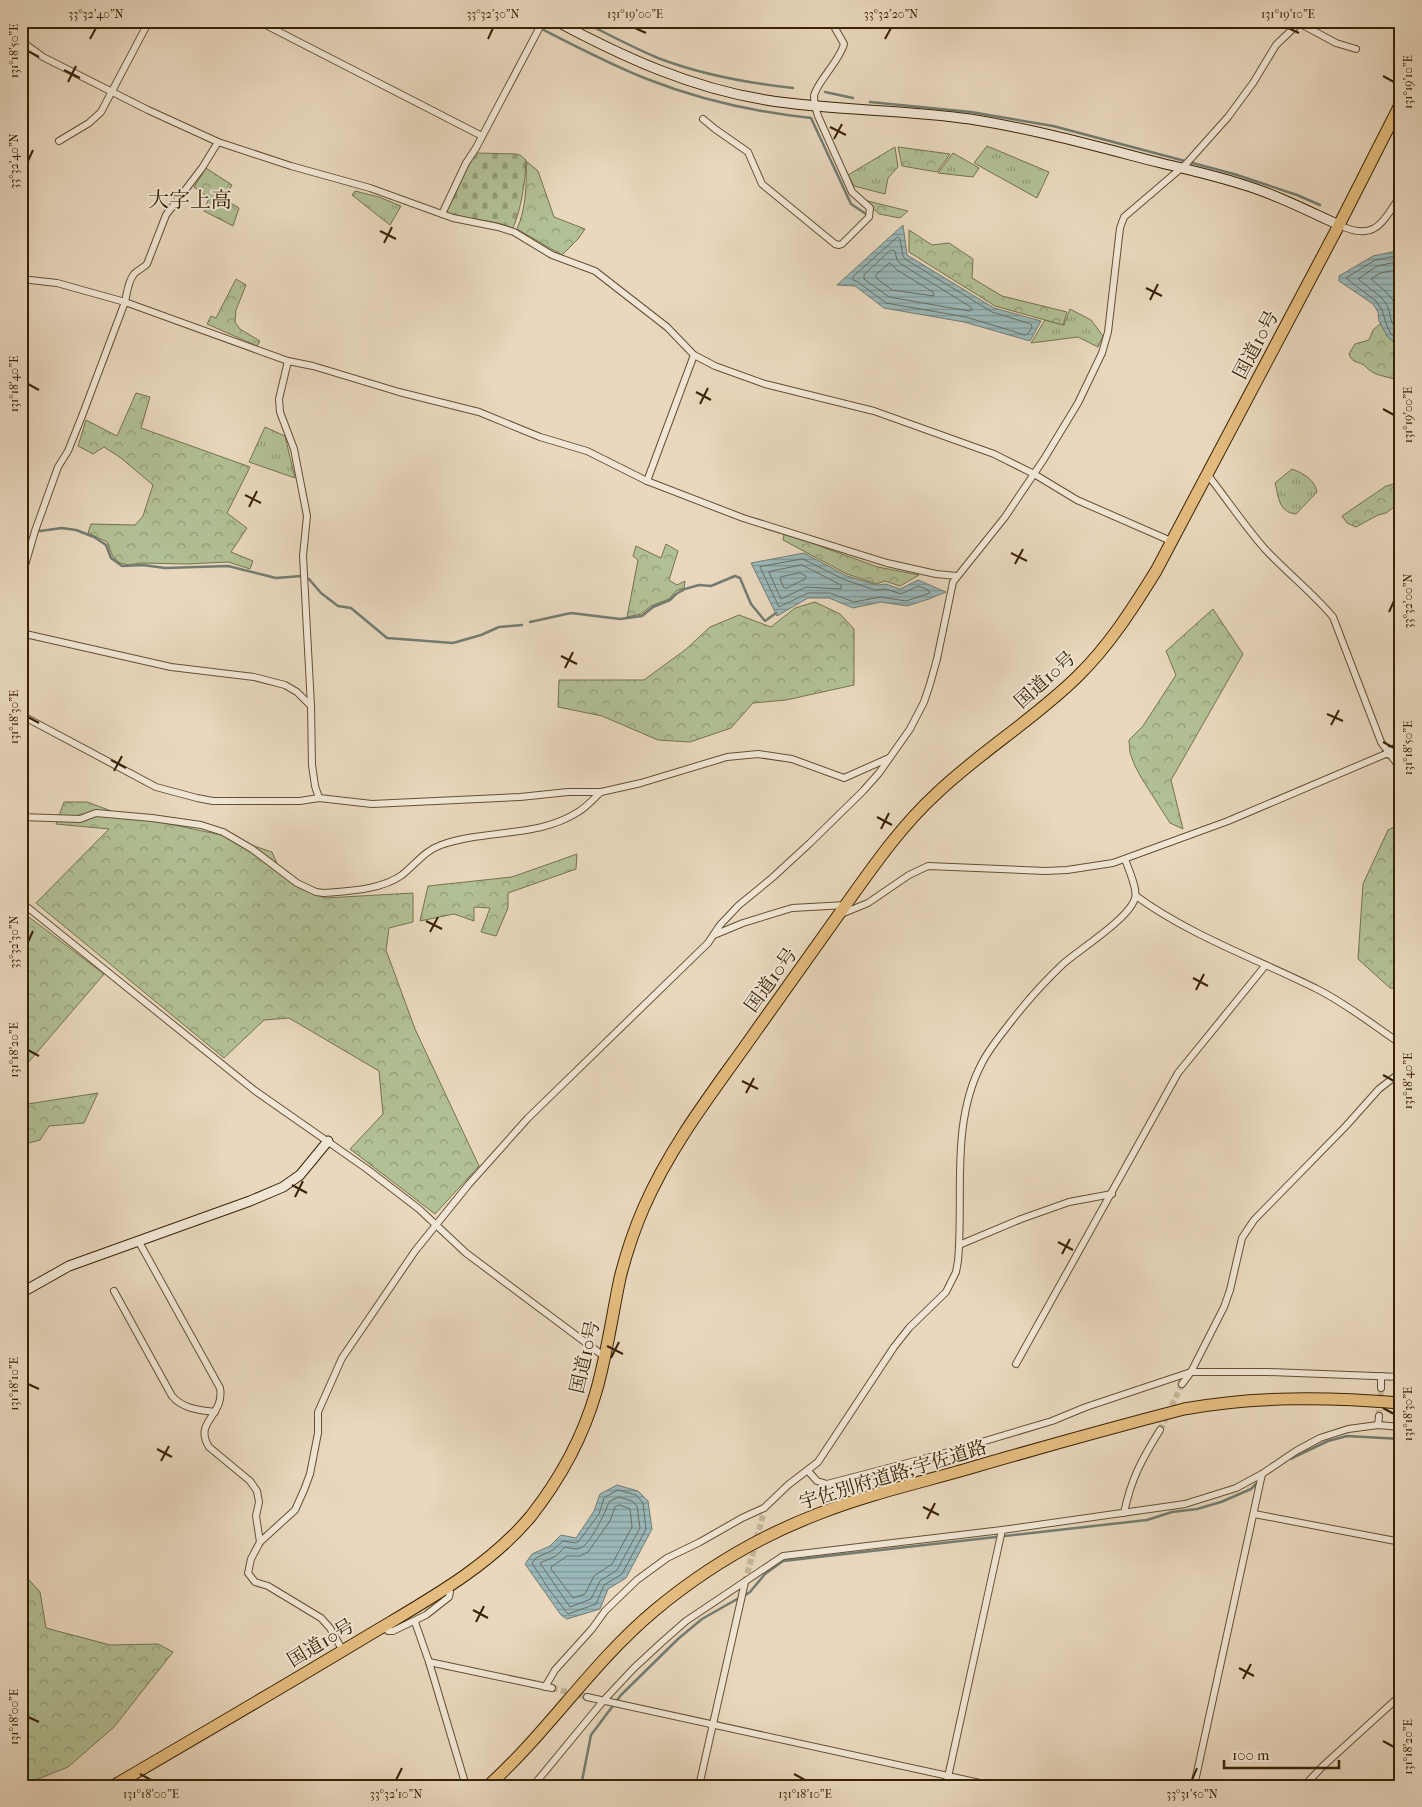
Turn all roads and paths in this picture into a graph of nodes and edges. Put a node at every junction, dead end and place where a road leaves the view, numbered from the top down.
1 (149, 21) edge
2 (258, 21) edge
3 (556, 21) edge
4 (832, 21) edge
5 (1300, 22) edge
6 (540, 26) edge
7 (21, 41) edge
8 (1356, 48) dead end
9 (114, 91) junction
10 (1401, 103) edge
11 (815, 105) junction
12 (703, 119) dead end
13 (482, 136) junction
14 (59, 140) dead end
15 (218, 142) junction
16 (1186, 164) junction
17 (1401, 195) edge
18 (442, 214) junction
19 (1338, 225) junction
20 (21, 279) edge
21 (125, 302) junction
22 (694, 355) junction
23 (288, 361) junction
24 (1034, 474) junction
25 (1207, 474) junction
26 (647, 481) junction
27 (1171, 540) junction
28 (957, 576) junction
29 (21, 579) edge
30 (21, 633) edge
31 (311, 706) junction
32 (21, 715) edge
33 (1401, 747) edge
34 (1388, 753) junction
35 (890, 757) junction
36 (1401, 769) edge
37 (601, 792) junction
38 (319, 798) junction
39 (21, 817) edge
40 (1125, 859) junction
41 (1136, 896) junction
42 (21, 902) edge
43 (843, 910) junction
44 (714, 935) junction
45 (1265, 966) junction
46 (1401, 1044) edge
47 (1401, 1072) edge
48 (328, 1141) junction
49 (1112, 1194) junction
50 (436, 1224) junction
51 (139, 1242) junction
52 (959, 1245) junction
53 (114, 1291) dead end
54 (21, 1293) edge
55 (605, 1357) junction
56 (1016, 1364) dead end
57 (1191, 1372) junction
58 (1381, 1376) junction
59 (1401, 1377) edge
60 (1182, 1384) tunnel mouth
61 (1381, 1388) tunnel mouth
62 (1401, 1402) edge
63 (215, 1412) junction
64 (1380, 1416) tunnel mouth
65 (1378, 1426) junction
66 (1401, 1426) edge
67 (1160, 1430) tunnel mouth
68 (808, 1472) junction
69 (1262, 1474) junction
70 (764, 1508) junction
71 (1124, 1513) junction
72 (1254, 1514) junction
73 (762, 1515) tunnel mouth
74 (1002, 1530) junction
75 (260, 1542) junction
76 (1401, 1542) edge
77 (745, 1582) junction
78 (447, 1587) junction
79 (415, 1622) junction
80 (384, 1626) junction
81 (344, 1651) junction
82 (429, 1662) junction
83 (1401, 1695) edge
84 (587, 1697) tunnel mouth
85 (604, 1700) junction
86 (713, 1724) junction
87 (949, 1775) junction
88 (489, 1785) edge
89 (113, 1786) edge
90 (466, 1786) edge
91 (533, 1786) edge
92 (699, 1786) edge
93 (946, 1786) edge
94 (994, 1786) edge
95 (1194, 1786) edge
96 (1304, 1786) edge

1 - 9 street
2 - 13 street
3 - 11 street
4 - 11 street
5 - 8 street
5 - 16 street
6 - 13 street
7 - 9 street
9 - 14 street
9 - 15 street
10 - 19 highway, 国道10号
11 - 12 street
11 - 16 street
13 - 18 street
15 - 18 street
15 - 21 street
16 - 19 street
16 - 24 street
17 - 19 street
18 - 22 street
19 - 25 highway, 国道10号
20 - 21 street
21 - 23 street
21 - 29 street
22 - 24 street
22 - 26 street
23 - 26 street
23 - 31 street
24 - 27 street
24 - 28 street
25 - 27 highway, 国道10号
25 - 34 street
26 - 28 street
27 - 43 highway, 国道10号
28 - 35 street
30 - 31 street
31 - 38 street
32 - 38 street
33 - 34 street
34 - 36 street
34 - 40 street
35 - 37 street
35 - 44 street
37 - 38 street
37 - 39 street
40 - 41 street
40 - 43 street
41 - 45 street
41 - 52 street
42 - 48 street
43 - 44 street
43 - 55 highway, 国道10号
44 - 50 street
45 - 46 street
45 - 49 street
47 - 57 street
48 - 50 street
48 - 51 street
49 - 52 street
49 - 56 street
50 - 55 street
50 - 75 street
51 - 54 street
51 - 63 street
52 - 68 street
53 - 63 street
55 - 78 highway, 国道10号
57 - 58 street
57 - 60 street
57 - 68 street
58 - 59 street
58 - 61 street
62 - 88 highway, 宇佐別府道路;宇佐道路
63 - 75 street
64 - 65 street
65 - 66 street
65 - 69 street
67 - 71 street
68 - 70 street
69 - 71 street
69 - 72 street
70 - 73 street
70 - 82 street
71 - 74 street
72 - 76 street
72 - 95 street
74 - 77 street
74 - 87 street
75 - 81 street
77 - 85 street
77 - 86 street
78 - 79 street
78 - 80 highway, 国道10号
79 - 80 street
79 - 82 street
80 - 81 highway, 国道10号
81 - 89 highway, 国道10号
82 - 90 street
83 - 96 street
84 - 85 street
85 - 86 street
85 - 91 street
86 - 87 street
86 - 92 street
87 - 93 street
87 - 94 street

